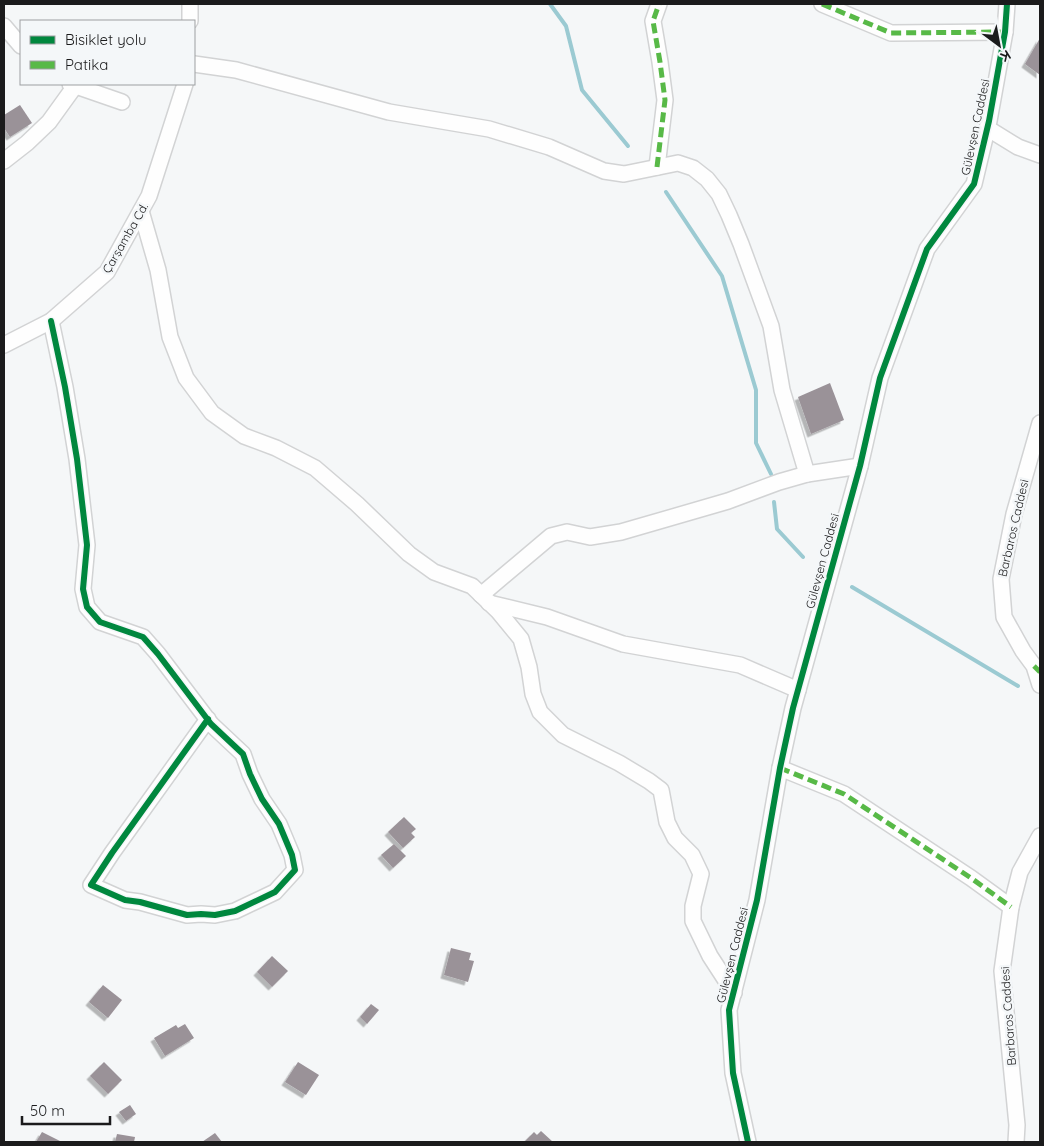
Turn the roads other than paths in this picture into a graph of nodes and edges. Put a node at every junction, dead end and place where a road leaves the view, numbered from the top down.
1 (190, 4) edge
2 (659, 4) edge
3 (822, 4) edge
4 (1007, 4) edge
5 (190, 20) edge
6 (4, 26) edge
7 (1005, 32) junction
8 (20, 45) edge
9 (195, 64) edge
10 (73, 85) edge
11 (185, 85) edge
12 (122, 102) dead end
13 (987, 128) junction
14 (1040, 155) edge
15 (4, 161) edge
16 (657, 167) junction
17 (141, 211) junction
18 (51, 321) junction
19 (4, 346) edge
20 (1040, 423) edge
21 (860, 466) junction
22 (807, 474) junction
23 (485, 599) junction
24 (1037, 669) edge
25 (1040, 685) edge
26 (798, 690) junction
27 (208, 719) junction
28 (780, 768) junction
29 (1040, 836) edge
30 (1011, 907) junction
31 (734, 993) junction
32 (748, 1142) edge
33 (1016, 1142) edge

1 - 5 street
2 - 16 street
3 - 7 street
4 - 7 street, Gülevşen Caddesi
6 - 8 street
7 - 13 street, Gülevşen Caddesi
9 - 16 street
10 - 12 street
10 - 15 street
11 - 17 street, Çarşamba Cd.
13 - 14 street
13 - 21 street, Gülevşen Caddesi
16 - 22 street
17 - 18 street, Çarşamba Cd.
17 - 23 street
18 - 19 street, Çarşamba Cd.
18 - 27 street
20 - 24 street, Barbaros Caddesi
21 - 22 street
21 - 26 street, Gülevşen Caddesi
22 - 23 street
23 - 26 street
23 - 31 street
24 - 25 street, Barbaros Caddesi
26 - 28 street, Gülevşen Caddesi
27 - 27 street
28 - 30 street
28 - 31 street, Gülevşen Caddesi
29 - 30 street, Barbaros Caddesi
30 - 33 street, Barbaros Caddesi
31 - 32 street, Gülevşen Caddesi

